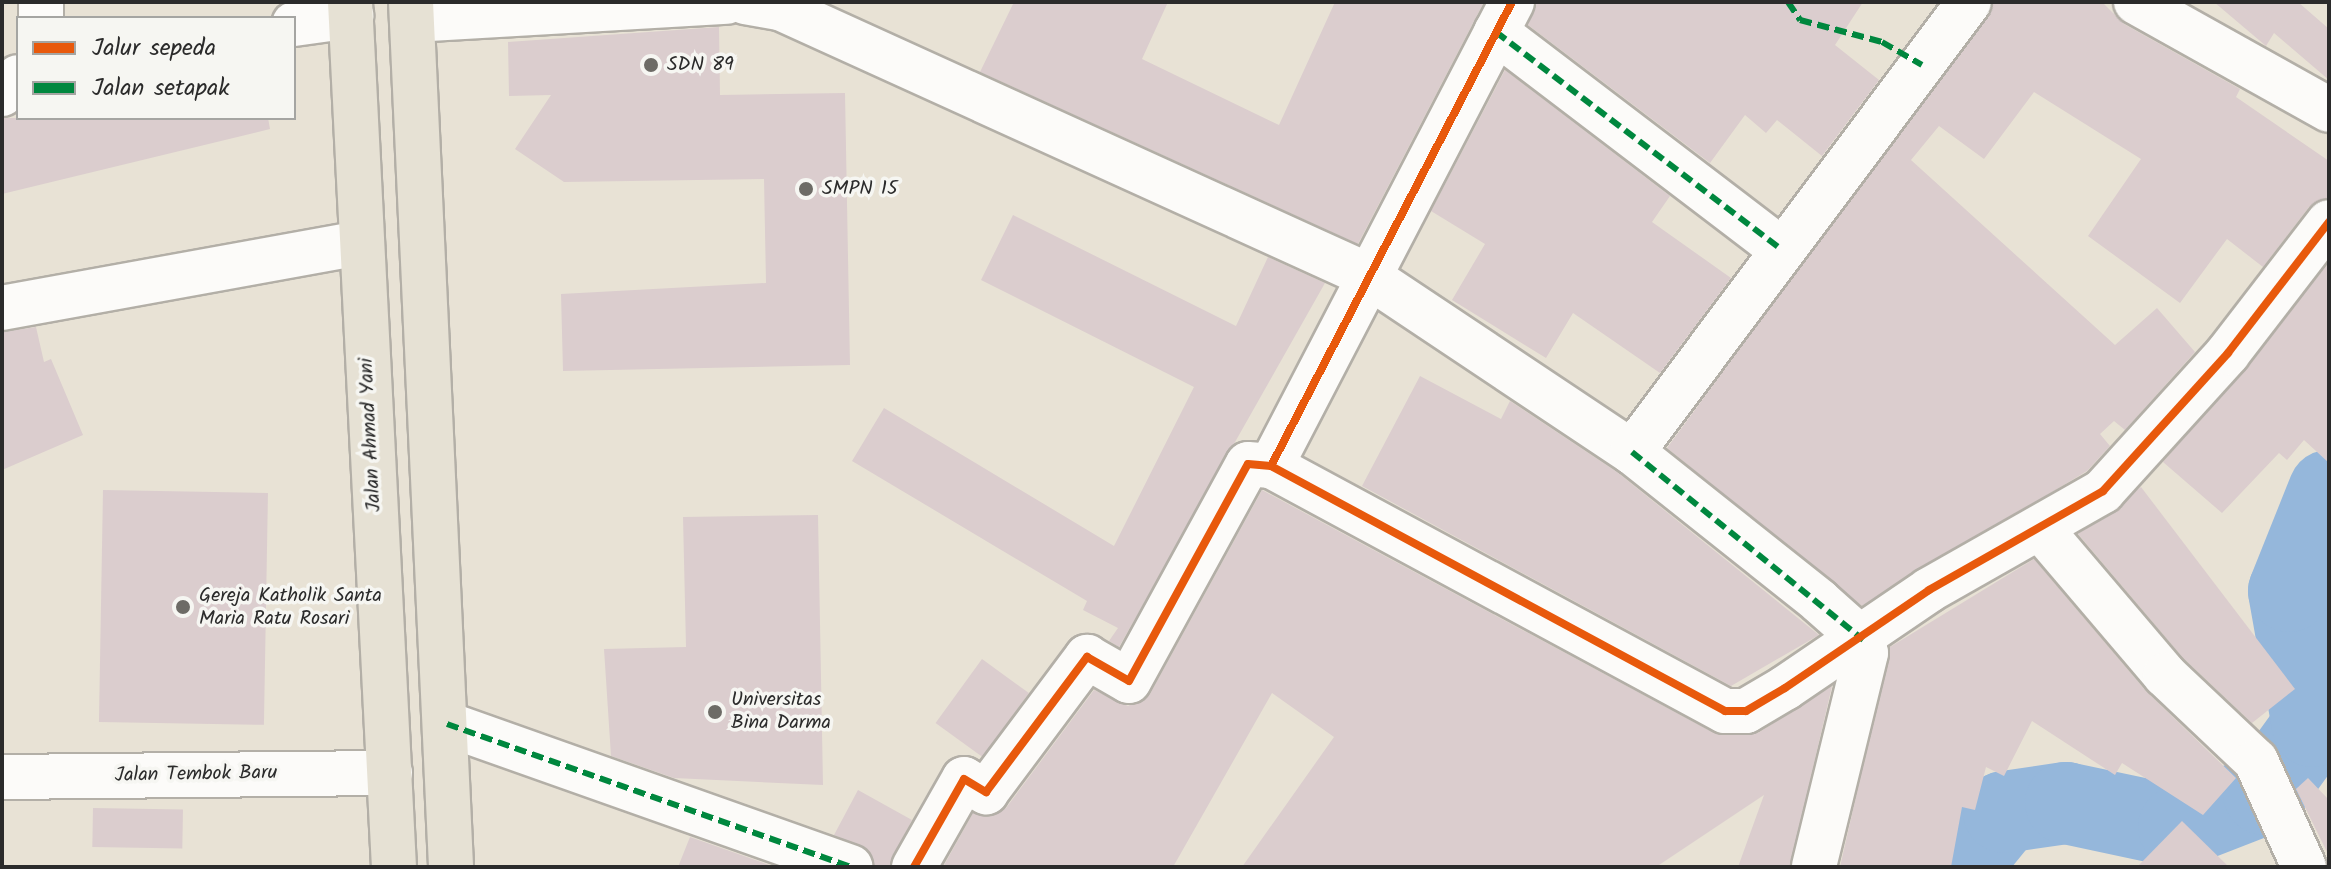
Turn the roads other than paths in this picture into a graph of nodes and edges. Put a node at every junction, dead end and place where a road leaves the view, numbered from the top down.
1 (726, 2) edge
2 (745, 2) edge
3 (1969, 2) edge
4 (2144, 4) edge
5 (351, 9) edge
6 (411, 11) edge
7 (1504, 17) edge
8 (296, 23) edge
9 (16, 79) edge
10 (2, 94) edge
11 (2329, 110) edge
12 (2329, 222) edge
13 (361, 243) junction
14 (1782, 250) junction
15 (1365, 274) junction
16 (2, 308) edge
17 (1632, 452) junction
18 (1271, 466) junction
19 (2040, 528) junction
20 (1863, 640) junction
21 (447, 724) junction
22 (390, 773) junction
23 (2, 777) edge
24 (394, 867) edge
25 (451, 867) edge
26 (850, 867) edge
27 (914, 867) edge
28 (1814, 867) edge
29 (2304, 867) edge

1 - 6 street
2 - 15 street
3 - 14 street
4 - 11 street
5 - 8 street
5 - 13 highway, Jalan Ahmad Yani
6 - 21 highway
7 - 14 street
7 - 15 street
9 - 10 street
12 - 19 street
13 - 16 street
13 - 22 highway, Jalan Ahmad Yani
14 - 17 street
15 - 17 street
15 - 18 street
17 - 20 street
18 - 20 street
18 - 27 street
19 - 20 street
19 - 29 street
20 - 28 street
21 - 25 highway
21 - 26 street
22 - 23 street, Jalan Tembok Baru
22 - 24 highway, Jalan Ahmad Yani

